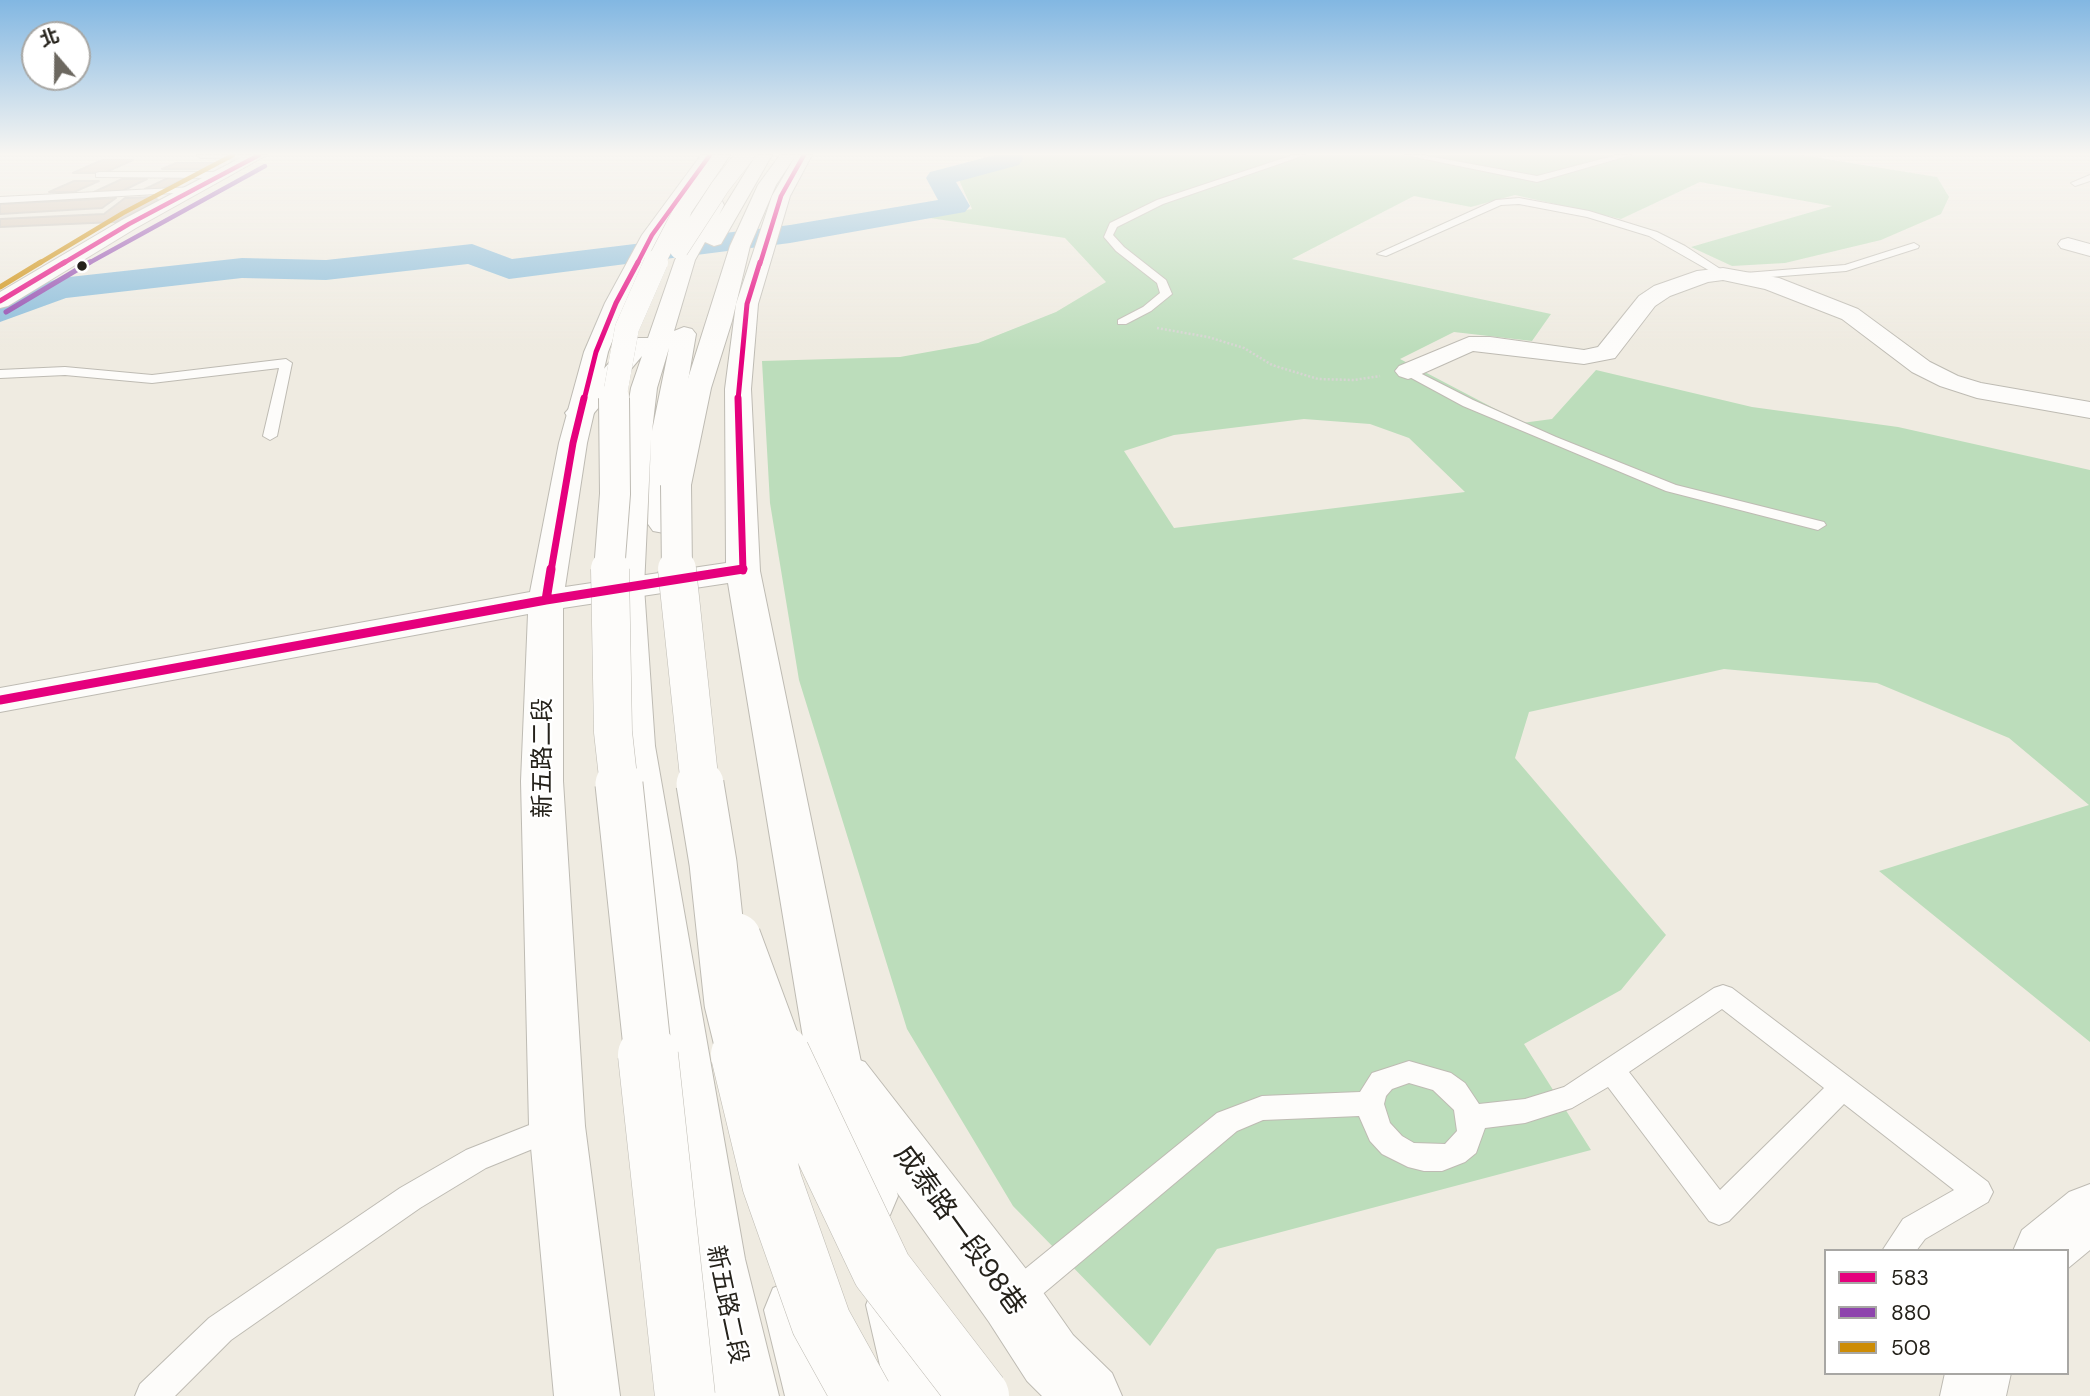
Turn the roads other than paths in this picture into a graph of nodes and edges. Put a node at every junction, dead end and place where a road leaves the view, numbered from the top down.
1 (138, 220) edge
2 (663, 220) edge
3 (678, 220) edge
4 (699, 220) edge
5 (706, 220) edge
6 (726, 220) edge
7 (732, 220) edge
8 (751, 220) edge
9 (773, 220) edge
10 (1121, 220) edge
11 (1458, 220) edge
12 (1609, 220) edge
13 (2068, 244) dead end
14 (1914, 246) dead end
15 (2090, 250) edge
16 (1382, 254) dead end
17 (1734, 275) junction
18 (1, 300) edge
19 (667, 313) junction
20 (1122, 322) road end
21 (1408, 371) joint
22 (0, 374) edge
23 (2090, 410) edge
24 (579, 413) junction
25 (270, 436) dead end
26 (676, 485) junction
27 (615, 494) junction
28 (1818, 525) dead end
29 (744, 571) junction
30 (645, 585) junction
31 (546, 600) junction
32 (0, 700) edge
33 (713, 863) junction
34 (834, 1062) junction
35 (1611, 1070) junction
36 (1843, 1087) junction
37 (1370, 1104) junction
38 (1471, 1117) junction
39 (557, 1126) junction
40 (2090, 1212) edge
41 (1899, 1249) edge
42 (2045, 1249) edge
43 (1011, 1300) junction
44 (1978, 1375) edge
45 (152, 1396) edge
46 (587, 1396) edge
47 (685, 1396) edge
48 (746, 1396) edge
49 (818, 1396) edge
50 (862, 1396) edge
51 (920, 1396) edge
52 (979, 1396) edge
53 (1089, 1396) edge
54 (1973, 1396) edge

1 - 18 main road
2 - 24 main road, 新五路二段
3 - 27 main road, bridge
4 - 27 main road, bridge
5 - 19 main road, 新五路二段
6 - 30 main road, 新五路二段
7 - 26 main road
8 - 26 main road
9 - 29 main road
10 - 20 lane
11 - 16 lane
12 - 17 lane
13 - 15 main road
14 - 17 lane
17 - 21 main road
17 - 23 main road
19 - 24 main road
19 - 30 main road, 新五路二段
21 - 28 lane
22 - 25 lane
24 - 31 main road, 新五路二段
26 - 33 main road, bridge
27 - 47 main road, bridge
29 - 30 main road
29 - 34 main road
30 - 31 main road
30 - 48 main road, 新五路二段
30 - 49 main road, 新五路二段
31 - 32 main road
31 - 39 main road, 新五路二段
33 - 50 main road, bridge
33 - 52 main road, bridge
34 - 43 main road, 成泰路一段98巷
34 - 51 main road
35 - 36 lane
35 - 36 lane
35 - 38 lane
36 - 41 lane
37 - 38 lane
37 - 38 lane
37 - 43 lane
39 - 45 lane
39 - 46 main road, 新五路二段
40 - 42 main road
43 - 53 main road, 成泰路一段98巷
44 - 54 main road

